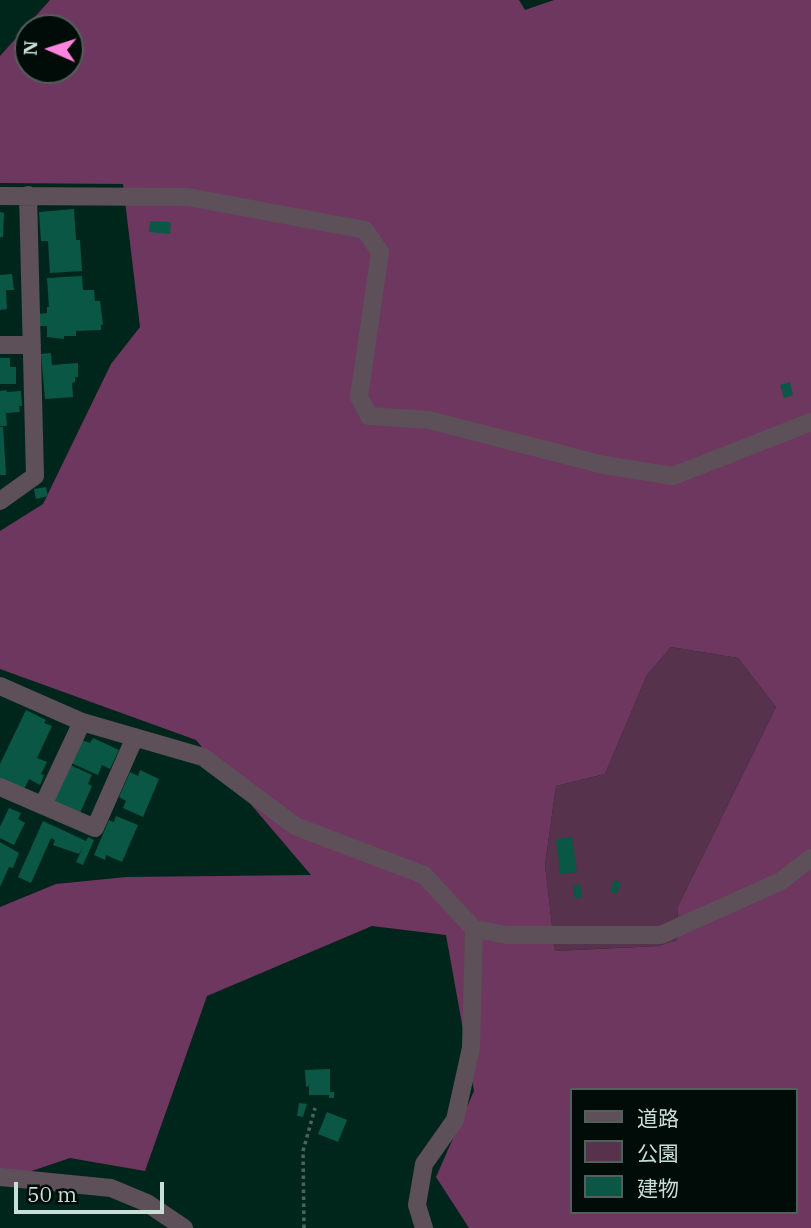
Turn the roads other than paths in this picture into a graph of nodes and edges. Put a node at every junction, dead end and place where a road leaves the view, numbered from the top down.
1 (28, 195) junction
2 (0, 196) edge
3 (0, 345) edge
4 (32, 345) junction
5 (811, 422) edge
6 (0, 501) edge
7 (0, 686) edge
8 (82, 722) junction
9 (135, 737) junction
10 (0, 787) edge
11 (43, 805) junction
12 (811, 859) edge
13 (474, 929) junction
14 (0, 1177) edge
15 (184, 1228) edge
16 (424, 1228) edge

1 - 2 street
1 - 4 street
1 - 5 street
3 - 4 street
4 - 6 street
7 - 8 street
8 - 9 street
8 - 11 street
9 - 11 street
9 - 13 street
10 - 11 street
12 - 13 street
13 - 16 street
14 - 15 street

